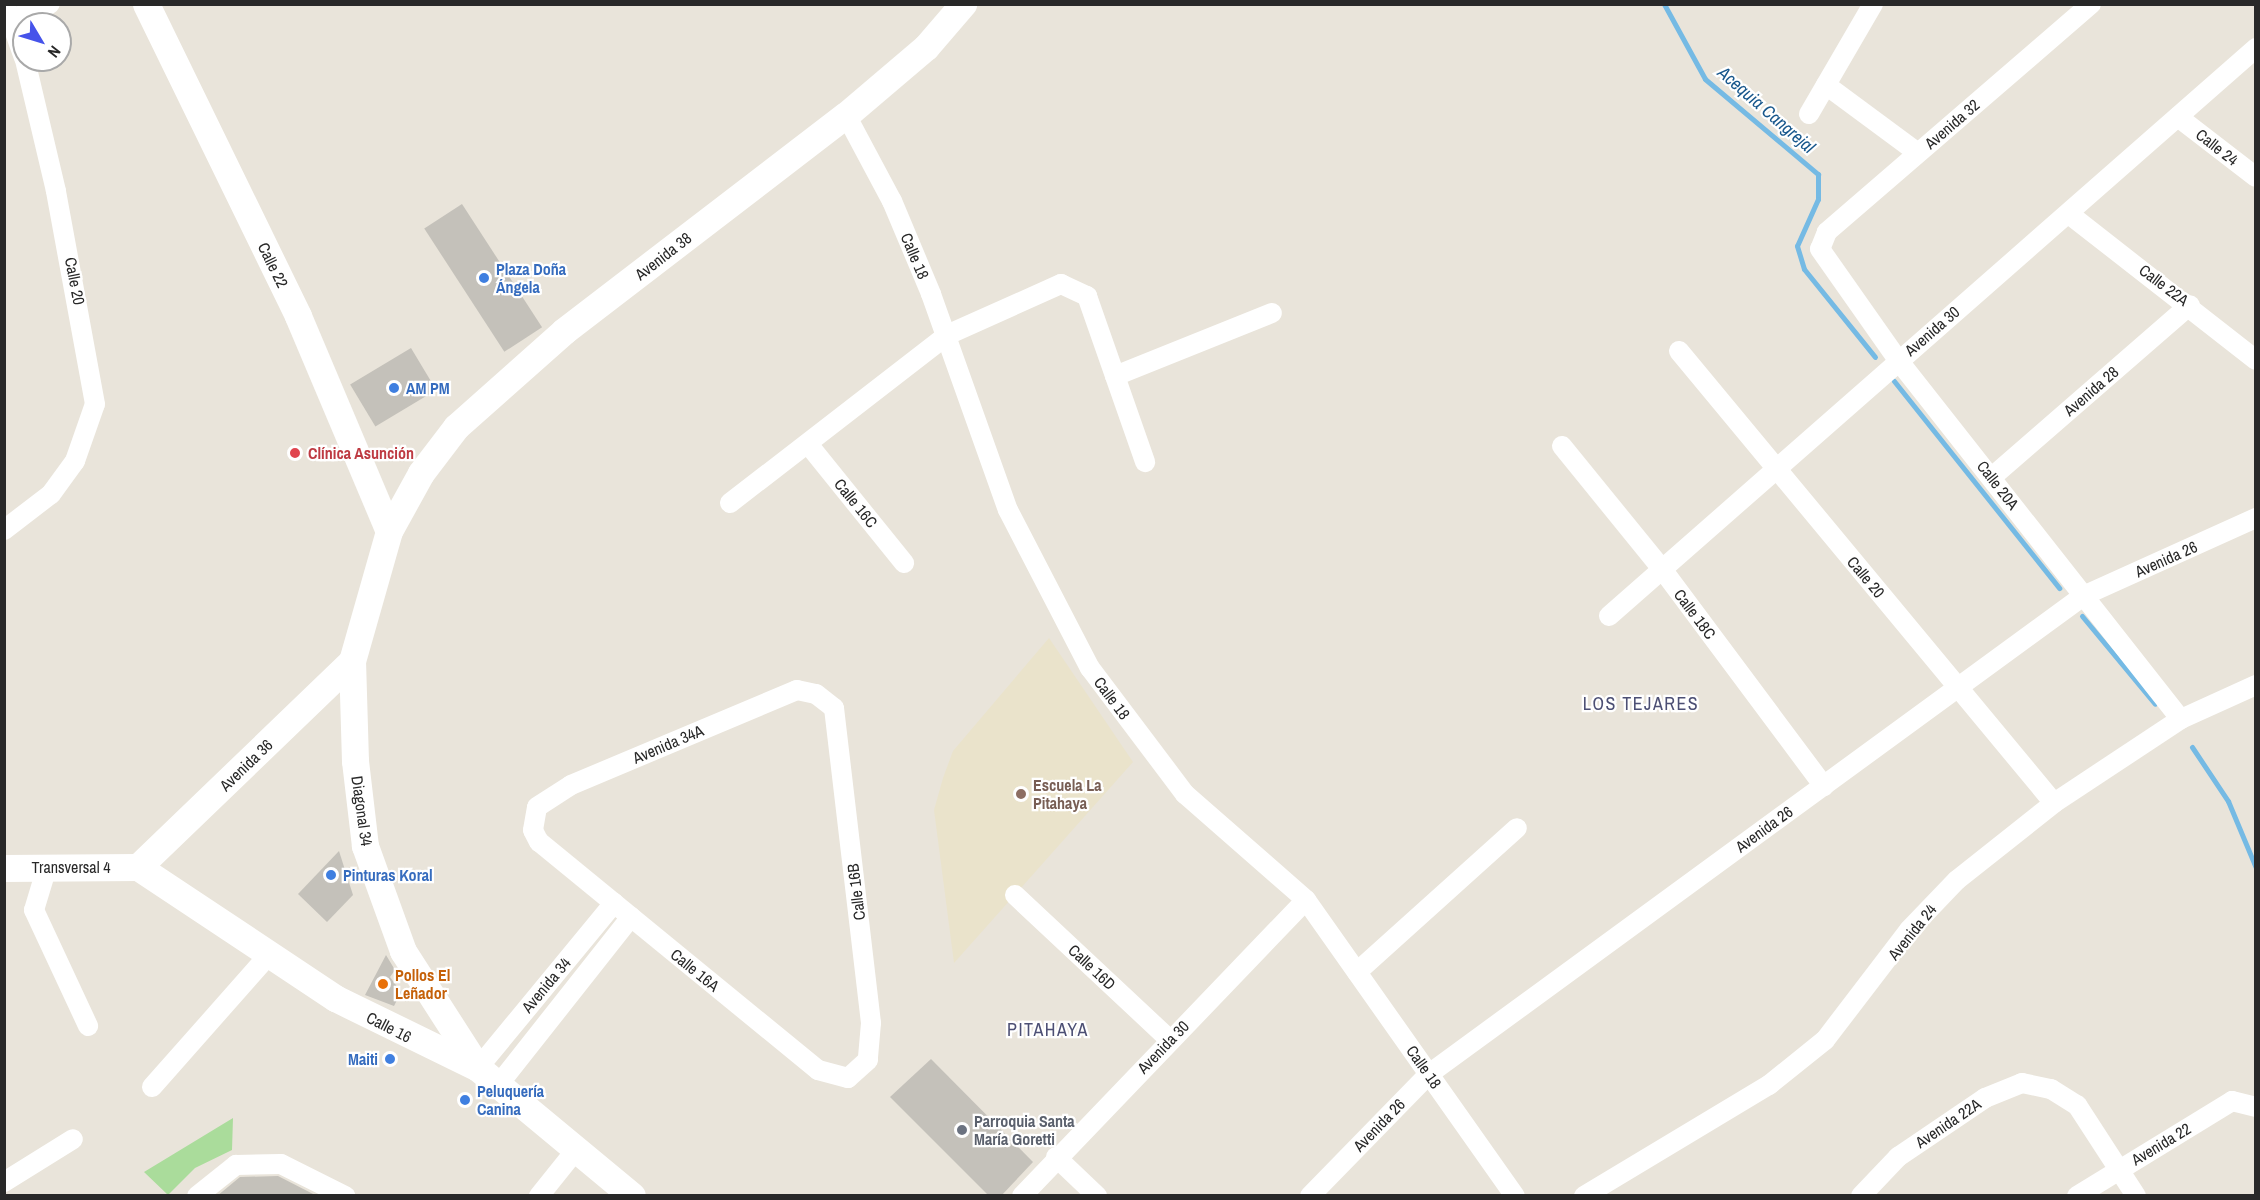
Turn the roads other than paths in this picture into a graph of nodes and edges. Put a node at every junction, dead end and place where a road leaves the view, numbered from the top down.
1 (50, 4) edge
2 (146, 4) edge
3 (963, 4) edge
4 (1873, 4) edge
5 (2091, 4) edge
6 (8, 15) edge
7 (2256, 48) edge
8 (27, 72) edge
9 (1826, 85) junction
10 (1809, 114) dead end
11 (846, 115) junction
12 (2178, 117) junction
13 (1918, 153) junction
14 (2256, 177) edge
15 (2069, 214) junction
16 (1820, 249) joint
17 (2190, 305) junction
18 (1272, 313) dead end
19 (947, 335) junction
20 (1679, 351) dead end
21 (1898, 360) junction
22 (2256, 360) edge
23 (1115, 376) junction
24 (808, 444) junction
25 (1562, 446) dead end
26 (1145, 462) dead end
27 (1775, 468) junction
28 (1992, 477) junction
29 (730, 503) dead end
30 (2256, 518) edge
31 (4, 530) edge
32 (389, 531) junction
33 (904, 563) dead end
34 (1662, 568) junction
35 (2083, 596) junction
36 (1609, 616) dead end
37 (352, 662) junction
38 (2256, 685) edge
39 (1958, 687) junction
40 (834, 708) joint
41 (2181, 719) junction
42 (1824, 786) junction
43 (2054, 803) junction
44 (1517, 828) dead end
45 (539, 842) joint
46 (47, 867) junction
47 (138, 867) junction
48 (4, 868) edge
49 (1015, 895) dead end
50 (1306, 900) junction
51 (614, 903) junction
52 (631, 917) junction
53 (268, 957) junction
54 (1357, 972) junction
55 (88, 1026) dead end
56 (1170, 1040) junction
57 (478, 1068) junction
58 (859, 1073) joint
59 (1429, 1074) junction
60 (499, 1084) junction
61 (152, 1087) dead end
62 (2251, 1104) edge
63 (73, 1139) dead end
64 (575, 1151) junction
65 (1056, 1158) junction
66 (2120, 1169) junction
67 (4, 1182) edge
68 (197, 1196) edge
69 (345, 1196) edge
70 (539, 1196) edge
71 (632, 1196) edge
72 (1022, 1196) edge
73 (1097, 1196) edge
74 (1310, 1196) edge
75 (1515, 1196) edge
76 (1584, 1196) edge
77 (1861, 1196) edge
78 (2077, 1196) edge
79 (2136, 1196) edge

1 - 6 street
2 - 32 street, Calle 22
3 - 11 street, Avenida 38
4 - 9 street
5 - 13 street, Avenida 32
7 - 12 street, Avenida 30
8 - 31 street, Calle 20
9 - 10 street
9 - 13 street
11 - 19 street, Calle 18
11 - 32 street, Avenida 38
12 - 14 street, Calle 24
12 - 15 street, Avenida 30
13 - 16 street, Avenida 32
15 - 17 street, Calle 22A
15 - 21 street, Avenida 30
16 - 21 street, Calle 20A
17 - 22 street, Calle 22A
17 - 28 street, Avenida 28
18 - 23 street
19 - 23 street
19 - 24 street
19 - 50 street, Calle 18
20 - 27 street, Calle 20
21 - 27 street, Avenida 30
21 - 28 street, Calle 20A
23 - 26 street
24 - 29 street
24 - 33 street, Calle 16C
25 - 34 street, Calle 18C
27 - 34 street, Avenida 30
27 - 39 street, Calle 20
28 - 35 street, Calle 20A
30 - 35 street, Avenida 26
32 - 37 street, Diagonal 34
34 - 36 street, Avenida 30
34 - 42 street, Calle 18C
35 - 39 street, Avenida 26
35 - 41 street, Calle 20A
37 - 47 street, Avenida 36
37 - 57 street, Diagonal 34
38 - 41 street, Avenida 24
39 - 42 street, Avenida 26
39 - 43 street, Calle 20
40 - 45 street, Avenida 34A
40 - 58 street, Calle 16B
41 - 43 street, Avenida 24
42 - 59 street, Avenida 26
43 - 76 street, Avenida 24
44 - 54 street
45 - 51 street, Calle 16A
46 - 47 street, Transversal 4
46 - 48 street, Transversal 4
46 - 55 street
47 - 53 street, Calle 16
49 - 56 street, Calle 16D
50 - 54 street, Calle 18
50 - 56 street, Avenida 30
51 - 52 street, Calle 16A
51 - 57 street, Avenida 34
52 - 58 street, Calle 16A
52 - 60 street, Avenida 34
53 - 57 street, Calle 16
53 - 61 street
54 - 59 street, Calle 18
56 - 65 street, Avenida 30
57 - 60 street, Calle 16
59 - 74 street, Avenida 26
59 - 75 street, Calle 18
60 - 64 street, Calle 16
62 - 66 street, Avenida 22
63 - 67 street
64 - 70 street
64 - 71 street, Calle 16
65 - 72 street, Avenida 30
65 - 73 street
66 - 77 street, Avenida 22A
66 - 78 street, Avenida 22
66 - 79 street
68 - 69 street

